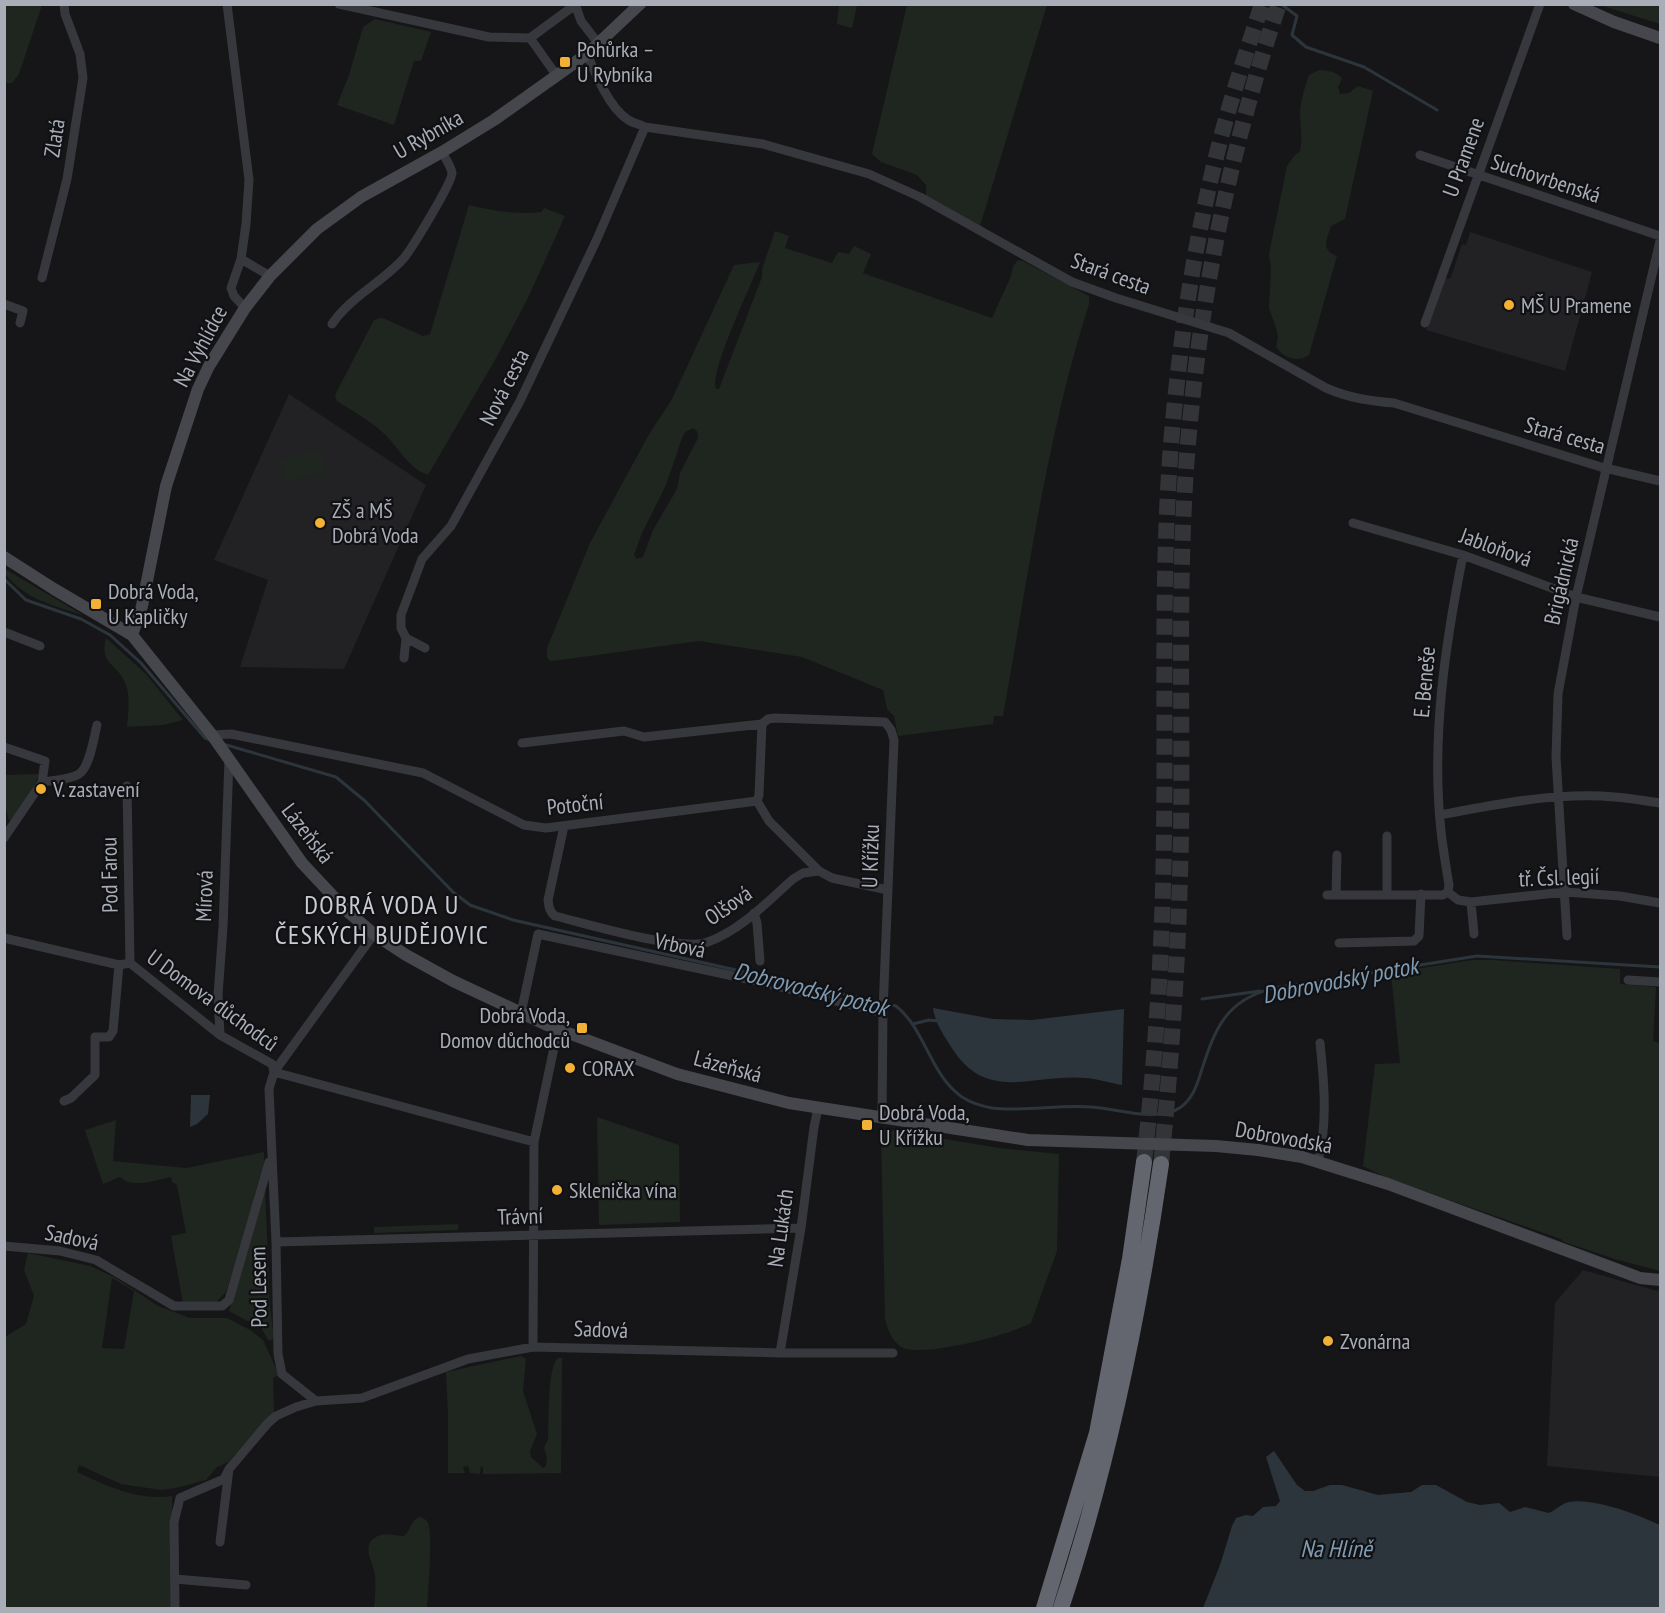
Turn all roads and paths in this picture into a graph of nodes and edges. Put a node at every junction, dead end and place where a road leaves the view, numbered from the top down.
1 (64, 4) edge
2 (227, 4) edge
3 (339, 4) edge
4 (640, 4) edge
5 (1540, 4) edge
6 (1574, 4) edge
7 (575, 5) edge
8 (530, 38) junction
9 (1660, 38) edge
10 (598, 43) junction
11 (587, 54) junction
12 (557, 76) junction
13 (645, 126) junction
14 (442, 152) junction
15 (1420, 155) dead end
16 (1477, 175) junction
17 (1660, 236) edge
18 (1660, 241) edge
19 (241, 259) junction
20 (270, 276) junction
21 (42, 278) dead end
22 (4, 304) edge
23 (245, 308) junction
24 (20, 323) dead end
25 (1425, 323) dead end
26 (332, 324) dead end
27 (1608, 468) junction
28 (1660, 481) edge
29 (1353, 524) dead end
30 (1463, 555) junction
31 (4, 557) edge
32 (1576, 597) junction
33 (1660, 617) edge
34 (4, 632) edge
35 (132, 635) junction
36 (406, 638) junction
37 (40, 646) dead end
38 (425, 648) dead end
39 (404, 658) dead end
40 (762, 724) junction
41 (97, 725) dead end
42 (212, 735) junction
43 (522, 743) dead end
44 (4, 747) edge
45 (229, 759) junction
46 (42, 782) junction
47 (127, 786) dead end
48 (1558, 797) junction
49 (757, 801) junction
50 (1660, 804) edge
51 (1440, 815) junction
52 (564, 826) junction
53 (5, 835) edge
54 (1387, 836) dead end
55 (1337, 855) dead end
56 (819, 871) junction
57 (888, 890) junction
58 (1448, 892) junction
59 (1565, 892) junction
60 (1421, 894) junction
61 (1387, 895) junction
62 (1471, 902) junction
63 (1660, 903) edge
64 (754, 913) junction
65 (374, 934) junction
66 (1474, 934) dead end
67 (1568, 936) dead end
68 (4, 938) edge
69 (1339, 943) dead end
70 (760, 961) dead end
71 (130, 963) junction
72 (118, 965) junction
73 (1628, 980) dead end
74 (1660, 982) edge
75 (883, 1012) junction
76 (521, 1013) junction
77 (558, 1029) junction
78 (220, 1035) junction
79 (1320, 1043) dead end
80 (274, 1072) junction
81 (64, 1101) dead end
82 (818, 1108) junction
83 (882, 1119) junction
84 (534, 1142) junction
85 (271, 1156) junction
86 (1319, 1157) junction
87 (801, 1228) junction
88 (534, 1235) junction
89 (276, 1242) junction
90 (4, 1246) edge
91 (1660, 1280) edge
92 (233, 1286) joint
93 (533, 1347) junction
94 (780, 1353) junction
95 (893, 1353) dead end
96 (316, 1401) junction
97 (229, 1468) junction
98 (220, 1542) dead end
99 (175, 1579) junction
100 (246, 1585) dead end
101 (175, 1608) edge
102 (1044, 1608) edge
103 (1061, 1608) edge

1 - 21 street, Zlatá
2 - 19 street, Na Vyhlídce
3 - 8 street
4 - 10 street, U Rybníka
5 - 16 street, U Pramene
6 - 9 street
7 - 8 street
7 - 10 street
8 - 12 street
10 - 11 street, U Rybníka
11 - 12 street, U Rybníka
11 - 13 street, Stará cesta
12 - 14 street, U Rybníka
13 - 27 street, Stará cesta
13 - 36 street, Nová cesta
14 - 20 street, U Rybníka
14 - 26 street
15 - 16 street, Suchovrbenská
16 - 17 street, Suchovrbenská
16 - 25 street, U Pramene
18 - 27 street, Brigádnická
19 - 20 street
19 - 23 street, Na Vyhlídce
20 - 23 street, U Rybníka
22 - 24 street
23 - 35 street, Na Vyhlídce
27 - 28 street, Stará cesta
27 - 32 street, Brigádnická
29 - 30 street, Jabloňová
30 - 32 street, Jabloňová
30 - 51 street, E. Beneše
31 - 35 street, Lázeňská
32 - 33 street, Jabloňová
32 - 48 street, Brigádnická
34 - 37 street
35 - 42 street, Lázeňská
36 - 38 street
36 - 39 street, Nová cesta
40 - 43 street, U Křížku
40 - 49 street
40 - 57 street, U Křížku
41 - 46 street
42 - 45 street, Lázeňská
42 - 52 street, Potoční
44 - 46 street
45 - 65 street, Lázeňská
45 - 78 street, Mírová
46 - 53 street
47 - 71 street, Pod Farou
48 - 50 street
48 - 51 street
48 - 59 street, Brigádnická
49 - 52 street, Potoční
49 - 56 street
51 - 58 street, E. Beneše
52 - 64 street, Olšová
54 - 61 street
55 - 61 street
56 - 57 street
56 - 64 street, Olšová
57 - 75 street, U Křížku
58 - 60 street
58 - 62 street, tř. Čsl. legií
59 - 62 street, tř. Čsl. legií
59 - 63 street, tř. Čsl. legií
59 - 67 street, Brigádnická
60 - 61 street
60 - 69 street
62 - 66 street
64 - 70 street
65 - 76 street, Lázeňská
65 - 80 street, Pod Lesem
68 - 72 street, U Domova důchodců
71 - 72 street, U Domova důchodců
71 - 78 street, U Domova důchodců
72 - 81 street
73 - 74 street
75 - 76 street, Vrbová
75 - 83 street, U Křížku
76 - 77 street, Lázeňská
77 - 82 street, Lázeňská
77 - 84 street
78 - 80 street, U Domova důchodců
79 - 86 street
80 - 84 street, U Domova důchodců
80 - 85 street, Pod Lesem
82 - 83 street, Lázeňská
82 - 87 street, Na Lukách
83 - 86 street, Dobrovodská
84 - 88 street
85 - 89 street, Pod Lesem
85 - 92 street, Pod Lesem
86 - 91 street, Dobrovodská
87 - 88 street, Trávní
87 - 94 street, Na Lukách
88 - 89 street, Trávní
88 - 93 street
89 - 96 street, Pod Lesem
90 - 92 street, Sadová
93 - 94 street, Sadová
93 - 96 street, Sadová
94 - 95 street, Sadová
96 - 97 street, Sadová
97 - 98 street
97 - 99 street, Sadová
99 - 100 street
99 - 101 street
102 - 103 highway

